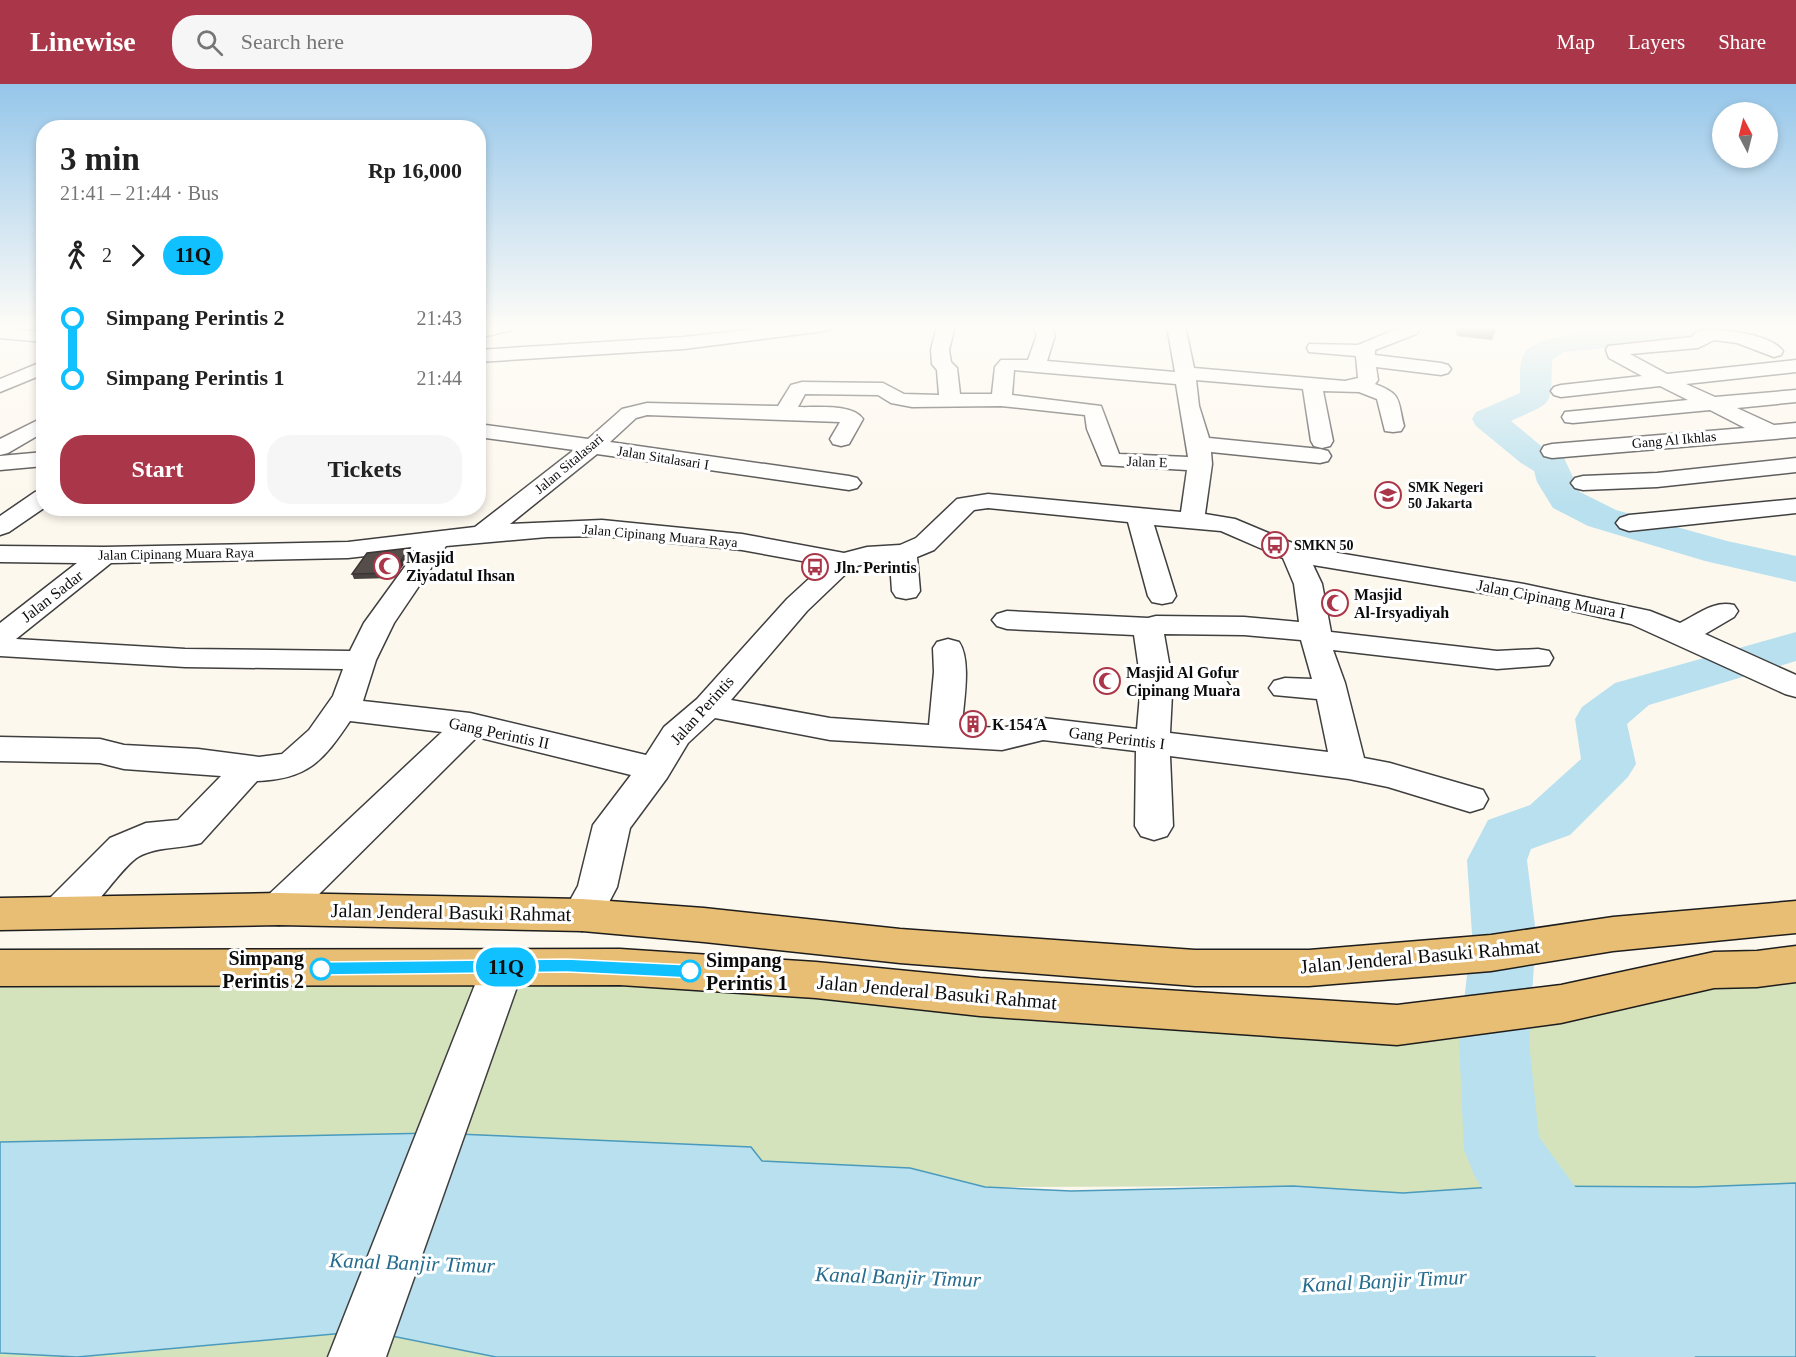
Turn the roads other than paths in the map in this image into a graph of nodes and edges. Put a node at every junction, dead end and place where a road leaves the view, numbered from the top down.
1 (949, 385) edge
2 (1003, 385) edge
3 (1187, 385) edge
4 (1312, 385) edge
5 (1346, 385) edge
6 (1619, 385) edge
7 (1674, 385) edge
8 (1361, 386) joint
9 (1561, 391) dead end
10 (1796, 396) edge
11 (1001, 400) junction
12 (950, 401) junction
13 (1712, 403) junction
14 (777, 412) junction
15 (1573, 417) dead end
16 (1393, 426) dead end
17 (36, 428) edge
18 (1796, 430) edge
19 (486, 431) edge
20 (1769, 431) junction
21 (841, 438) dead end
22 (592, 447) junction
23 (0, 448) edge
24 (1552, 451) dead end
25 (1199, 454) junction
26 (36, 460) edge
27 (0, 463) edge
28 (1791, 470) edge
29 (849, 483) dead end
30 (1583, 483) dead end
31 (36, 497) edge
32 (0, 498) edge
33 (36, 502) edge
34 (1796, 506) edge
35 (1140, 515) junction
36 (1192, 520) junction
37 (1629, 523) dead end
38 (0, 526) edge
39 (482, 534) junction
40 (437, 540) junction
41 (1294, 552) junction
42 (905, 553) junction
43 (0, 554) edge
44 (104, 555) junction
45 (844, 561) junction
46 (906, 591) dead end
47 (1162, 596) dead end
48 (1724, 611) dead end
49 (1007, 620) dead end
50 (1156, 625) dead end
51 (1317, 635) junction
52 (0, 637) edge
53 (1689, 637) junction
54 (0, 647) edge
55 (948, 648) dead end
56 (1538, 658) dead end
57 (361, 660) junction
58 (1157, 683) junction
59 (1214, 686) dead end
60 (1796, 687) edge
61 (1285, 688) dead end
62 (1330, 690) junction
63 (708, 706) junction
64 (341, 709) junction
65 (470, 724) junction
66 (944, 737) junction
67 (1153, 742) junction
68 (0, 749) edge
69 (249, 768) junction
70 (1349, 768) junction
71 (655, 769) junction
72 (1470, 799) dead end
73 (1154, 826) dead end
74 (279, 909) junction
75 (61, 912) junction
76 (0, 914) edge
77 (582, 915) junction
78 (1796, 917) edge
79 (1796, 964) edge
80 (503, 967) junction
81 (0, 968) edge
82 (357, 1357) edge

1 - 12 street
2 - 11 street
3 - 25 street
4 - 25 street
5 - 8 street
6 - 9 street
7 - 13 street
8 - 16 street
10 - 13 street
11 - 12 street
11 - 25 street, Jalan E
12 - 14 street
13 - 15 street
13 - 20 street
14 - 21 street, Jalan Sitalasari
14 - 22 street, Jalan Sitalasari
17 - 23 street
18 - 20 street, Gang Al Ikhlas
19 - 22 street, Jalan Sitalasari I
20 - 24 street, Gang Al Ikhlas
22 - 29 street, Jalan Sitalasari I
22 - 39 street, Jalan Sitalasari
25 - 36 street
26 - 27 street
28 - 30 street
31 - 32 street
33 - 38 street
34 - 37 street
35 - 36 street, Jalan Cipinang Muara Raya
35 - 42 street, Jalan Cipinang Muara Raya
35 - 47 street
36 - 41 street, Jalan Cipinang Muara I
39 - 40 street, Jalan Cipinang Muara Raya
39 - 45 street, Jalan Cipinang Muara Raya
40 - 44 street, Jalan Cipinang Muara Raya
40 - 57 street
41 - 51 street
41 - 53 street, Jalan Cipinang Muara I
42 - 45 street, Jalan Cipinang Muara Raya
42 - 46 street
43 - 44 street, Jalan Cipinang Muara Raya
44 - 52 street, Jalan Sadar
45 - 63 street, Jalan Perintis
48 - 53 street
49 - 58 street
50 - 51 street
51 - 56 street
51 - 62 street
53 - 60 street, Jalan Cipinang Muara I
54 - 57 street
55 - 66 street
57 - 64 street
58 - 59 street
58 - 67 street
61 - 62 street
62 - 70 street
63 - 66 street, Gang Perintis I
63 - 71 street, Jalan Perintis
64 - 65 street, Gang Perintis II
64 - 69 street
65 - 71 street, Gang Perintis II
65 - 74 street
66 - 67 street, Gang Perintis I
67 - 70 street, Gang Perintis I
67 - 73 street
68 - 69 street
69 - 75 street
70 - 72 street, Gang Perintis I
71 - 77 street, Jalan Perintis
74 - 75 main road, Jalan Jenderal Basuki Rahmat
74 - 77 main road, Jalan Jenderal Basuki Rahmat
75 - 76 main road, Jalan Jenderal Basuki Rahmat
77 - 78 main road, Jalan Jenderal Basuki Rahmat
79 - 80 main road, Jalan Jenderal Basuki Rahmat
80 - 81 main road, Jalan Jenderal Basuki Rahmat
80 - 82 street

